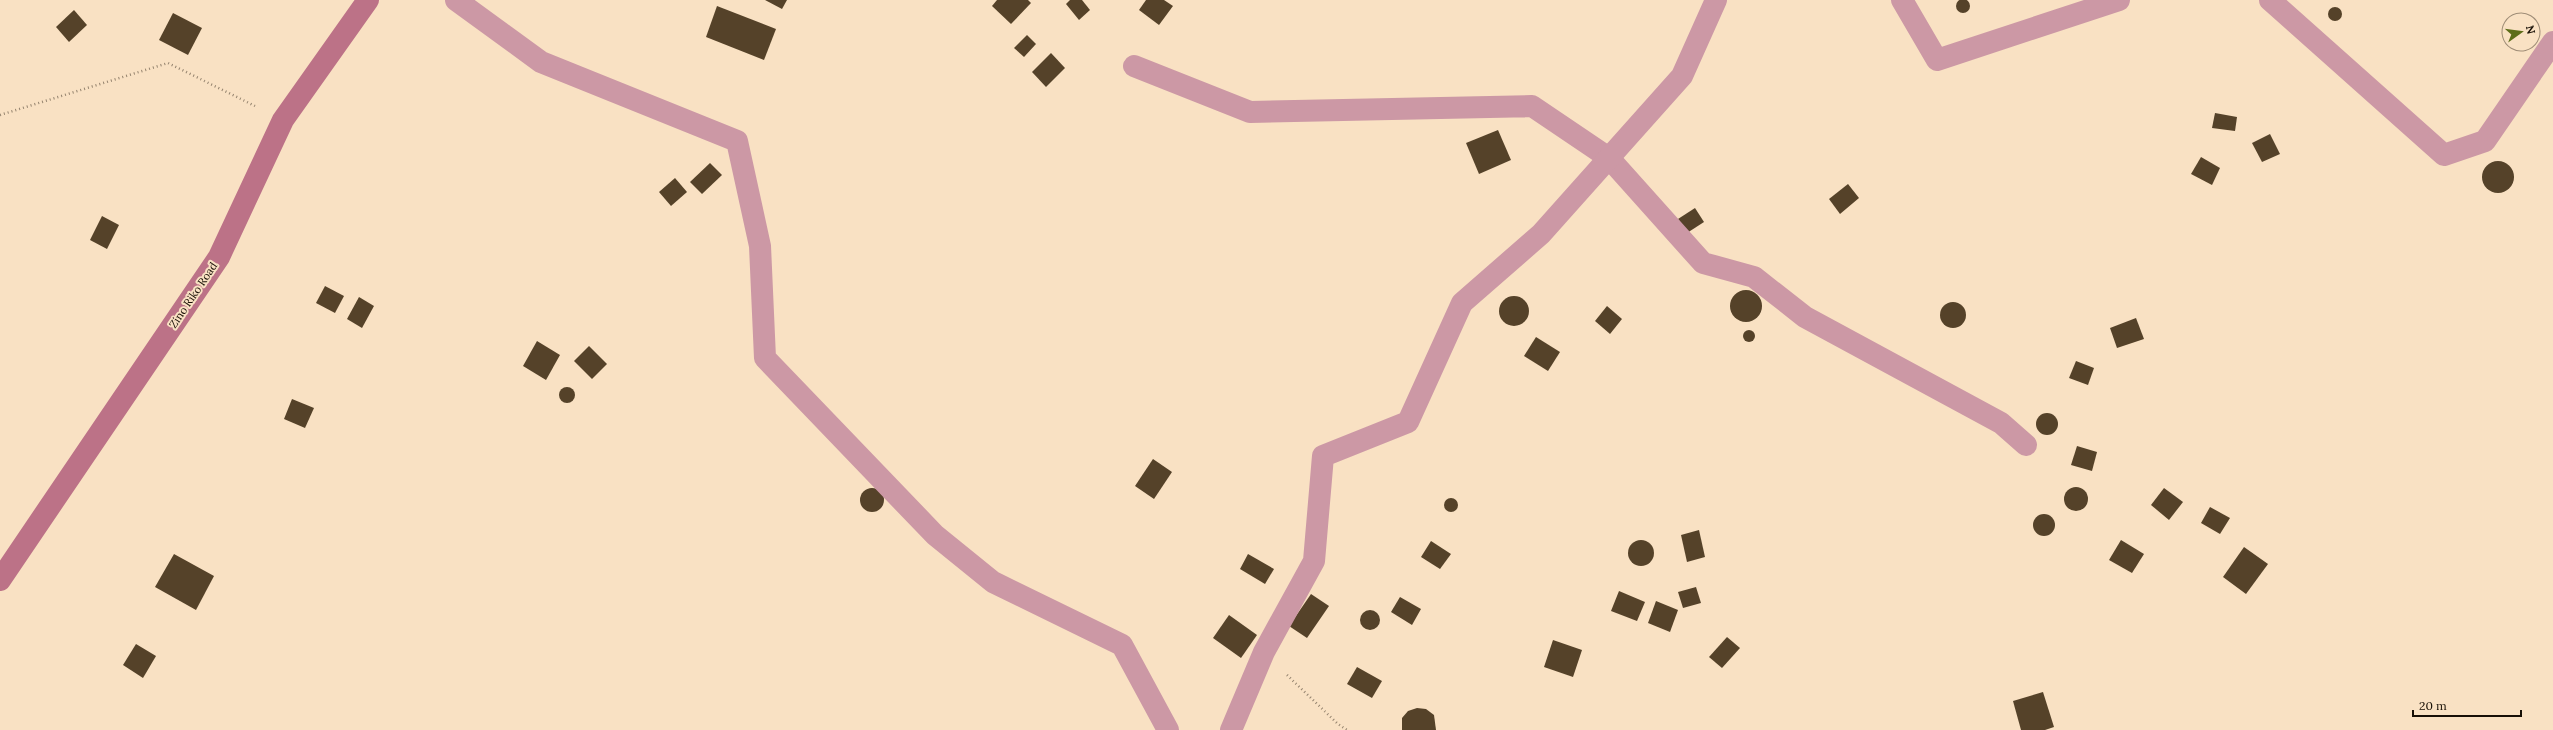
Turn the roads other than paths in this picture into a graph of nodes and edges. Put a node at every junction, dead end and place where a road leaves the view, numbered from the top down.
1 (368, 0) edge
2 (456, 0) edge
3 (1716, 0) edge
4 (1902, 0) edge
5 (2119, 0) edge
6 (2270, 0) edge
7 (2553, 42) edge
8 (1134, 66) dead end
9 (1609, 158) junction
10 (2026, 445) dead end
11 (0, 580) edge
12 (1168, 730) edge
13 (1231, 730) edge

1 - 11 street, Zino Riko Road
2 - 12 street
3 - 9 street
4 - 5 street
6 - 7 street
8 - 9 street
9 - 10 street
9 - 13 street

